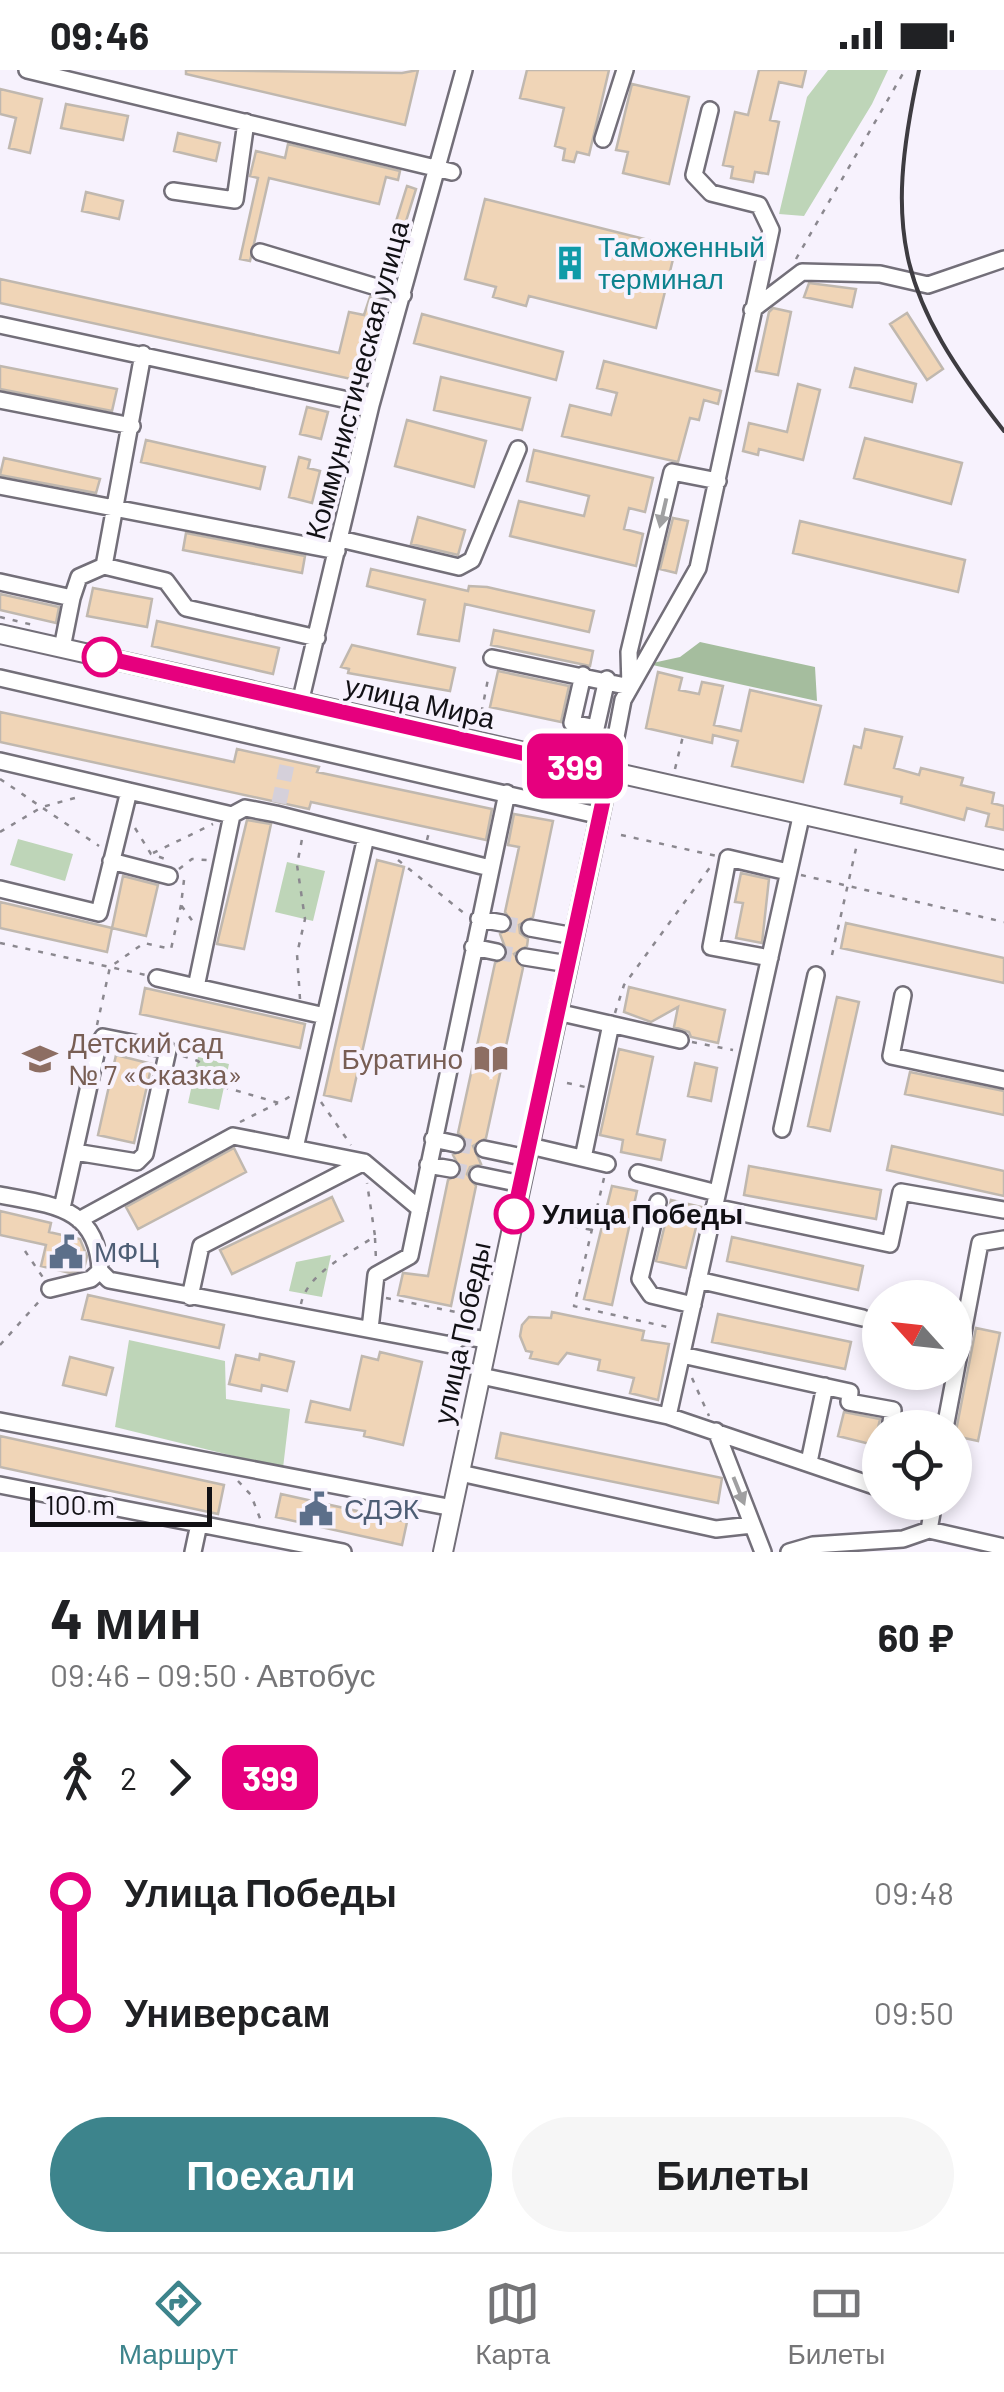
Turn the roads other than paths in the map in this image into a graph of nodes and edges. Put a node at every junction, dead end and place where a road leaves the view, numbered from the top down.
1 (30, 70) edge
2 (464, 70) edge
3 (625, 70) edge
4 (710, 110) dead end
5 (246, 122) junction
6 (603, 139) dead end
7 (446, 170) junction
8 (173, 191) dead end
9 (260, 252) dead end
10 (1004, 259) edge
11 (403, 295) junction
12 (752, 310) junction
13 (0, 325) edge
14 (143, 354) junction
15 (0, 400) edge
16 (371, 405) junction
17 (132, 426) junction
18 (518, 449) dead end
19 (718, 481) junction
20 (0, 486) edge
21 (116, 508) junction
22 (339, 546) junction
23 (104, 566) junction
24 (0, 582) edge
25 (72, 598) junction
26 (0, 634) edge
27 (317, 638) junction
28 (62, 648) junction
29 (492, 658) road end
30 (583, 675) junction
31 (0, 678) edge
32 (607, 679) junction
33 (630, 686) junction
34 (300, 703) junction
35 (0, 761) edge
36 (609, 773) junction
37 (120, 789) junction
38 (507, 793) junction
39 (232, 815) junction
40 (601, 816) junction
41 (800, 817) junction
42 (366, 837) junction
43 (112, 858) junction
44 (1004, 860) edge
45 (490, 868) junction
46 (788, 872) junction
47 (173, 873) road end
48 (0, 889) edge
49 (479, 922) junction
50 (502, 923) tunnel mouth
51 (530, 928) tunnel mouth
52 (574, 936) junction
53 (473, 947) junction
54 (497, 952) tunnel mouth
55 (525, 957) tunnel mouth
56 (770, 958) junction
57 (568, 964) junction
58 (816, 976) dead end
59 (157, 978) road end
60 (196, 987) junction
61 (903, 995) dead end
62 (558, 1012) junction
63 (326, 1016) junction
64 (611, 1024) junction
65 (680, 1040) road end
66 (1004, 1080) edge
67 (782, 1130) dead end
68 (432, 1139) junction
69 (456, 1144) tunnel mouth
70 (295, 1148) junction
71 (484, 1149) tunnel mouth
72 (74, 1152) junction
73 (528, 1152) junction
74 (583, 1158) junction
75 (364, 1162) junction
76 (428, 1164) junction
77 (607, 1164) road end
78 (450, 1169) tunnel mouth
79 (638, 1173) dead end
80 (478, 1175) tunnel mouth
81 (520, 1184) junction
82 (0, 1195) edge
83 (715, 1200) junction
84 (658, 1202) dead end
85 (62, 1208) junction
86 (420, 1209) junction
87 (1004, 1210) edge
88 (79, 1220) junction
89 (1004, 1239) edge
90 (100, 1271) junction
91 (698, 1280) junction
92 (50, 1289) road end
93 (190, 1297) junction
94 (693, 1305) junction
95 (862, 1318) edge
96 (370, 1329) junction
97 (488, 1340) junction
98 (682, 1355) junction
99 (482, 1376) junction
100 (826, 1386) junction
101 (893, 1410) edge
102 (948, 1410) edge
103 (668, 1416) junction
104 (0, 1422) edge
105 (716, 1431) junction
106 (809, 1462) junction
107 (460, 1473) junction
108 (862, 1481) edge
109 (0, 1484) edge
110 (453, 1508) junction
111 (930, 1520) edge
112 (199, 1524) junction
113 (752, 1524) junction
114 (928, 1530) junction
115 (1004, 1547) edge
116 (193, 1552) edge
117 (343, 1552) edge
118 (443, 1552) edge
119 (763, 1552) edge
120 (789, 1552) edge

1 - 5 street
2 - 7 street, Коммунистическая улица
3 - 6 street
4 - 12 street
5 - 7 street
5 - 8 street
7 - 11 street, Коммунистическая улица
9 - 11 street
10 - 12 street
11 - 16 street, Коммунистическая улица
12 - 19 street
13 - 14 street
14 - 16 street
14 - 17 street
15 - 17 street
16 - 22 street, Коммунистическая улица
17 - 21 street
18 - 22 street
19 - 33 street
19 -> 33 street
20 - 21 street
21 - 22 street
21 - 23 street
22 - 27 street, Коммунистическая улица
23 - 25 street
23 - 27 street
24 - 25 street
25 - 28 street
26 - 28 main road, улица Мира
27 - 34 street, Коммунистическая улица
28 - 34 main road, улица Мира
29 - 30 street
30 - 32 street
30 - 32 street
31 - 38 street
32 - 33 street
33 - 36 street
34 - 36 main road, улица Мира
35 - 37 street
36 - 40 main road, улица Победы
36 - 41 main road, улица Мира
37 - 39 street
37 - 43 street
38 - 40 street
38 - 45 street
39 - 42 street
39 - 60 street
40 - 52 main road, улица Победы
41 - 44 main road, улица Мира
41 - 46 street
42 - 45 street
42 - 63 street
43 - 47 street
43 - 48 street
45 - 49 street
46 - 56 street
46 - 56 street
49 - 50 street
49 - 53 street
51 - 52 street
52 - 57 main road, улица Победы
53 - 54 street
53 - 68 street
55 - 57 street
56 - 83 street
57 - 62 main road, улица Победы
58 - 67 street
59 - 60 street
60 - 63 street
61 - 66 street
62 - 64 street
62 - 73 main road, улица Победы
63 - 70 street
64 - 65 street
64 - 74 street
68 - 69 street
68 - 76 street
70 - 75 street
70 - 88 street
71 - 73 street
72 - 72 street
72 - 85 street
73 - 74 street
73 - 81 main road, улица Победы
74 - 77 street
75 - 86 street
75 - 93 street
76 - 78 street
76 - 86 street
79 - 83 street
80 - 81 street
81 - 97 main road, улица Победы
82 - 85 street
83 - 87 street
83 - 91 street
84 - 94 street
85 - 88 street
86 - 96 street
88 - 90 street
89 - 102 street
90 - 92 street
90 - 93 street
91 - 94 street
91 - 95 street
93 - 96 street
94 - 98 street
96 - 97 street
97 - 99 main road, улица Победы
98 - 100 street
98 - 103 street
99 - 103 street
99 - 107 main road, улица Победы
100 - 101 street
100 - 106 street
103 - 105 street
104 - 110 street
105 - 106 street
105 -> 113 street
106 - 108 street
107 - 110 main road, улица Победы
107 - 113 street
109 - 112 street
110 - 118 main road, улица Победы
111 - 114 street
112 - 116 street
112 - 117 street
113 - 119 street
114 - 115 street
114 - 120 street

